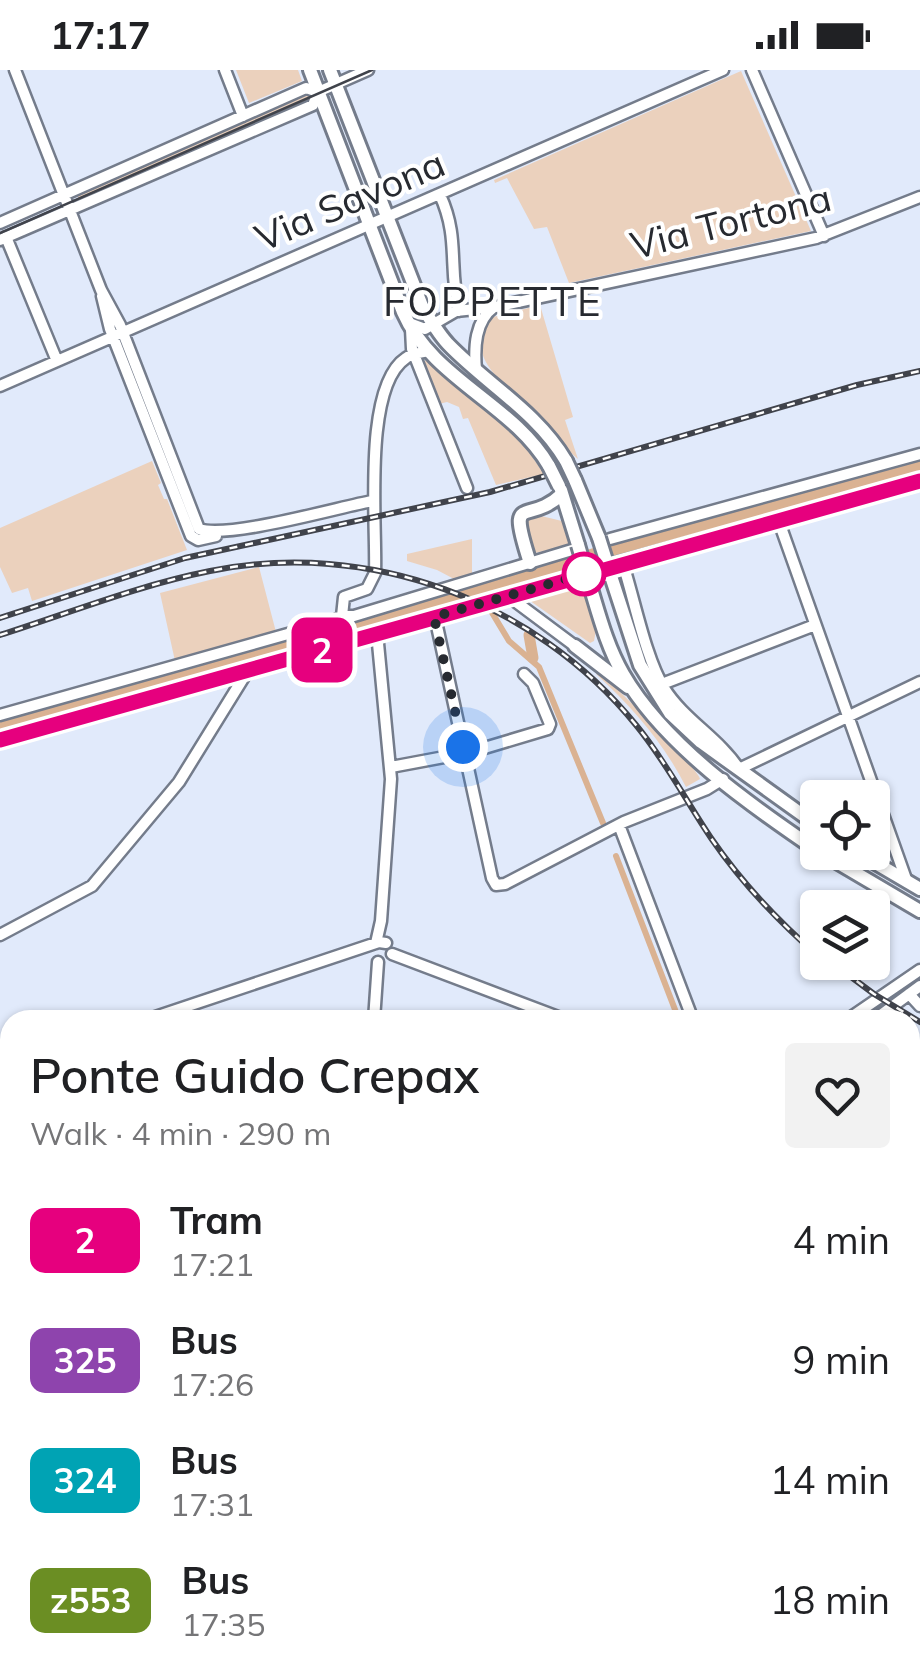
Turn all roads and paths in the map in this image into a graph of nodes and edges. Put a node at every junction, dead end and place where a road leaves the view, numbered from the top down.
1 (15, 70) edge
2 (225, 70) edge
3 (310, 70) edge
4 (330, 70) edge
5 (368, 70) edge
6 (722, 70) edge
7 (752, 70) edge
8 (336, 84) junction
9 (318, 92) junction
10 (243, 116) junction
11 (63, 195) junction
12 (440, 195) junction
13 (920, 197) edge
14 (69, 210) junction
15 (388, 217) junction
16 (0, 222) edge
17 (371, 224) junction
18 (824, 236) junction
19 (3, 238) edge
20 (494, 306) junction
21 (460, 310) junction
22 (410, 325) junction
23 (435, 327) junction
24 (118, 334) junction
25 (428, 351) junction
26 (414, 354) junction
27 (57, 361) junction
28 (476, 370) junction
29 (0, 386) edge
30 (920, 454) edge
31 (920, 480) edge
32 (467, 488) dead end
33 (562, 494) junction
34 (372, 500) junction
35 (537, 508) junction
36 (570, 516) junction
37 (778, 518) junction
38 (610, 540) dead end
39 (572, 550) dead end
40 (530, 562) junction
41 (616, 566) junction
42 (583, 576) junction
43 (508, 596) junction
44 (342, 616) junction
45 (434, 617) junction
46 (815, 625) junction
47 (377, 633) junction
48 (607, 640) junction
49 (575, 646) junction
50 (248, 671) junction
51 (524, 674) dead end
52 (920, 682) edge
53 (662, 684) junction
54 (633, 690) junction
55 (0, 715) edge
56 (847, 717) junction
57 (0, 739) edge
58 (464, 752) junction
59 (761, 760) junction
60 (390, 768) junction
61 (739, 769) junction
62 (711, 770) junction
63 (723, 779) junction
64 (759, 784) junction
65 (660, 808) junction
66 (800, 813) edge
67 (619, 826) junction
68 (800, 838) edge
69 (898, 859) junction
70 (849, 870) edge
71 (887, 871) joint
72 (914, 886) edge
73 (920, 912) edge
74 (0, 934) edge
75 (377, 949) junction
76 (920, 970) edge
77 (920, 986) edge
78 (909, 994) junction
79 (920, 1006) edge
80 (177, 1010) edge
81 (374, 1010) edge
82 (540, 1010) edge
83 (689, 1010) edge
84 (862, 1010) edge
85 (887, 1010) edge

1 - 11 street
2 - 10 street
3 - 9 main road
4 - 8 main road
5 - 8 street
6 - 12 street, Via Savona
7 - 18 street
8 - 9 street
8 - 15 main road
9 - 10 street
9 - 14 street
9 - 17 main road
10 - 11 street
11 - 14 street
11 - 16 street
12 - 15 street, Via Savona
12 - 21 street
13 - 18 street, Via Tortona
14 - 19 street
14 - 24 street
15 - 17 street, Via Savona
15 - 23 main road
17 - 22 main road
17 - 24 street, Via Savona
18 - 20 street, Via Tortona
19 - 27 street
20 - 21 street, Via Tortona
20 - 28 street
21 - 23 street, Via Tortona
22 - 23 street
22 - 25 main road
22 - 26 street
23 - 28 main road
24 - 27 street, Via Savona
24 - 34 street
25 - 26 street
25 - 33 main road, bridge
26 - 32 street
26 - 34 street
27 - 29 street, Via Savona
28 - 41 main road, bridge
30 - 38 street
31 - 37 street
33 - 35 main road
33 - 36 main road
34 - 44 street
35 - 36 main road
35 - 40 main road
36 - 42 main road, bridge
37 - 41 street
37 - 46 street
39 - 40 street
40 - 44 street
41 - 53 street
41 - 61 main road
42 - 43 street
42 - 48 main road
43 - 45 street
43 - 49 street
44 - 55 street
45 - 47 street
45 - 58 street
46 - 53 street
46 - 56 street
47 - 50 street
47 - 60 street
48 - 49 main road
48 - 54 main road
49 - 54 main road
50 - 57 street
50 - 74 street
51 - 58 street
52 - 56 street
53 - 61 street
54 - 62 main road
56 - 59 street
56 - 69 street
58 - 60 street
58 - 67 street
59 - 61 street
59 - 64 street
60 - 75 street
61 - 63 main road
61 - 64 main road
62 - 63 main road
62 - 65 street
63 - 65 street
63 - 68 main road
64 - 66 main road
65 - 67 street
67 - 83 street
69 - 71 street
69 - 72 street
70 - 73 main road
71 - 72 main road
75 - 80 street
75 - 81 street
75 - 82 street
76 - 84 street
77 - 78 street
78 - 79 street
78 - 85 street

